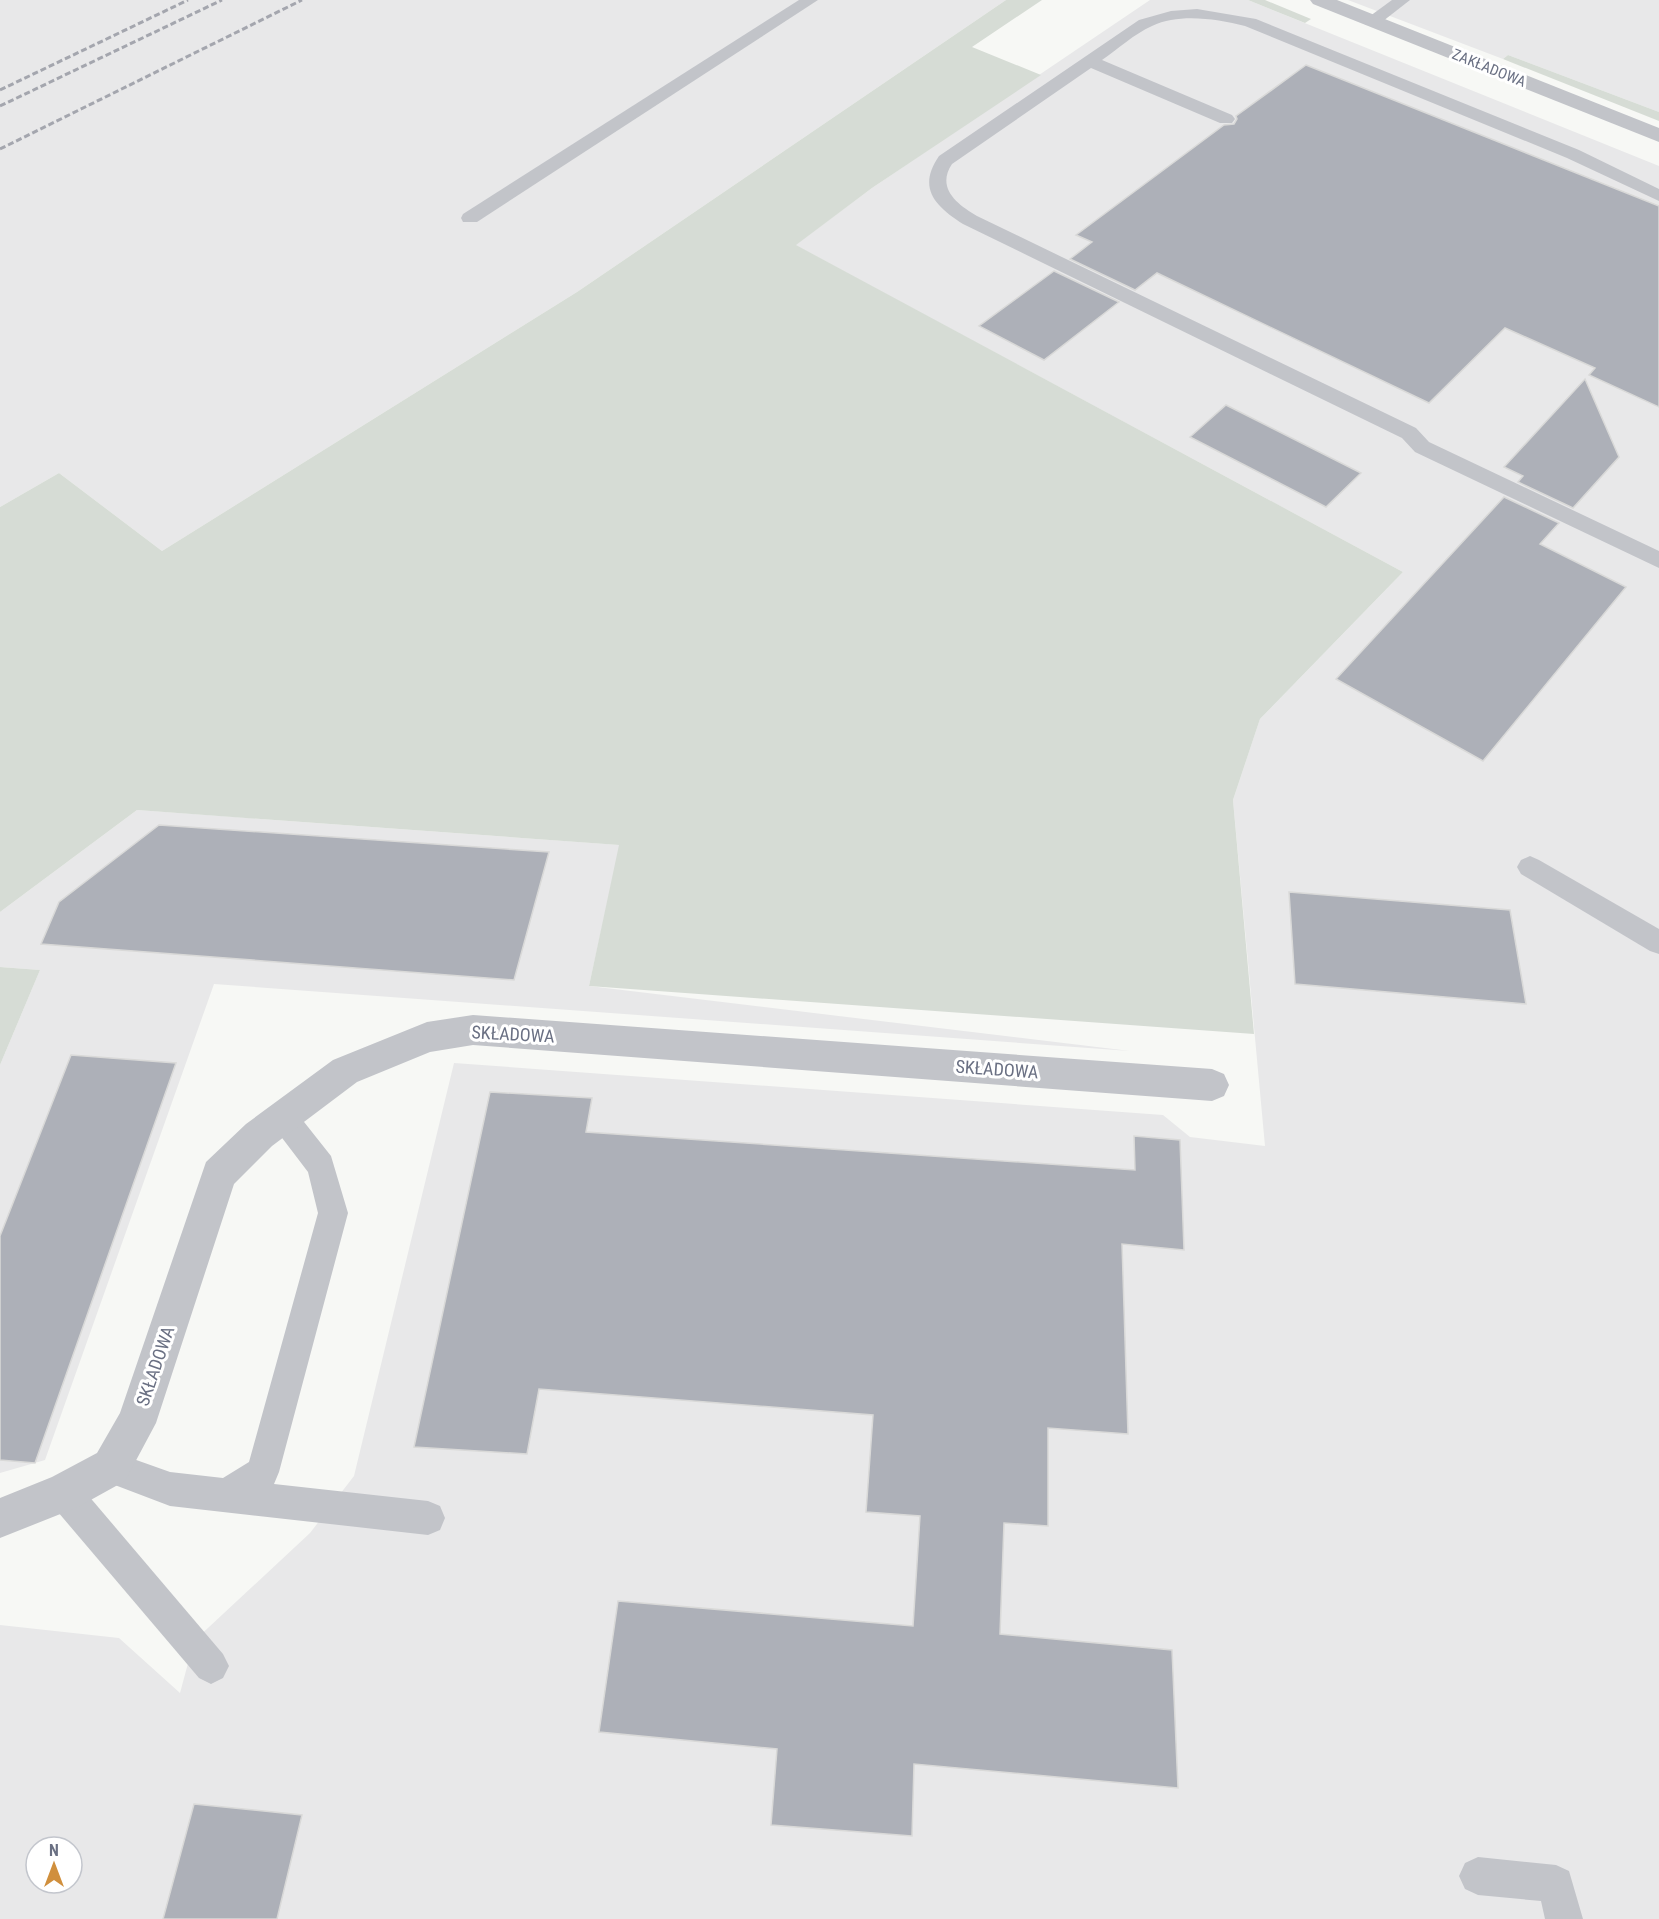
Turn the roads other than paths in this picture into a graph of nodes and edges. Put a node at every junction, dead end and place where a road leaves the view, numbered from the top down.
1 (810, 0) edge
2 (1320, 0) edge
3 (1402, 0) edge
4 (1372, 22) junction
5 (1089, 61) junction
6 (1226, 119) dead end
7 (1659, 136) edge
8 (1659, 196) edge
9 (470, 218) dead end
10 (1659, 560) edge
11 (1530, 867) dead end
12 (1659, 944) edge
13 (1212, 1085) dead end
14 (284, 1117) junction
15 (111, 1467) junction
16 (64, 1493) junction
17 (226, 1496) junction
18 (0, 1518) edge
19 (428, 1518) dead end
20 (211, 1666) dead end
21 (1478, 1876) dead end
22 (1564, 1919) edge

1 - 9 lane
2 - 4 street, ZAKŁADOWA
3 - 4 lane
4 - 7 street, ZAKŁADOWA
5 - 6 lane
5 - 8 lane
5 - 10 lane
11 - 12 lane
13 - 14 street, SKŁADOWA
14 - 15 street, SKŁADOWA
14 - 17 lane
15 - 16 street
15 - 17 lane
16 - 18 street
16 - 20 lane
17 - 19 lane
21 - 22 lane

